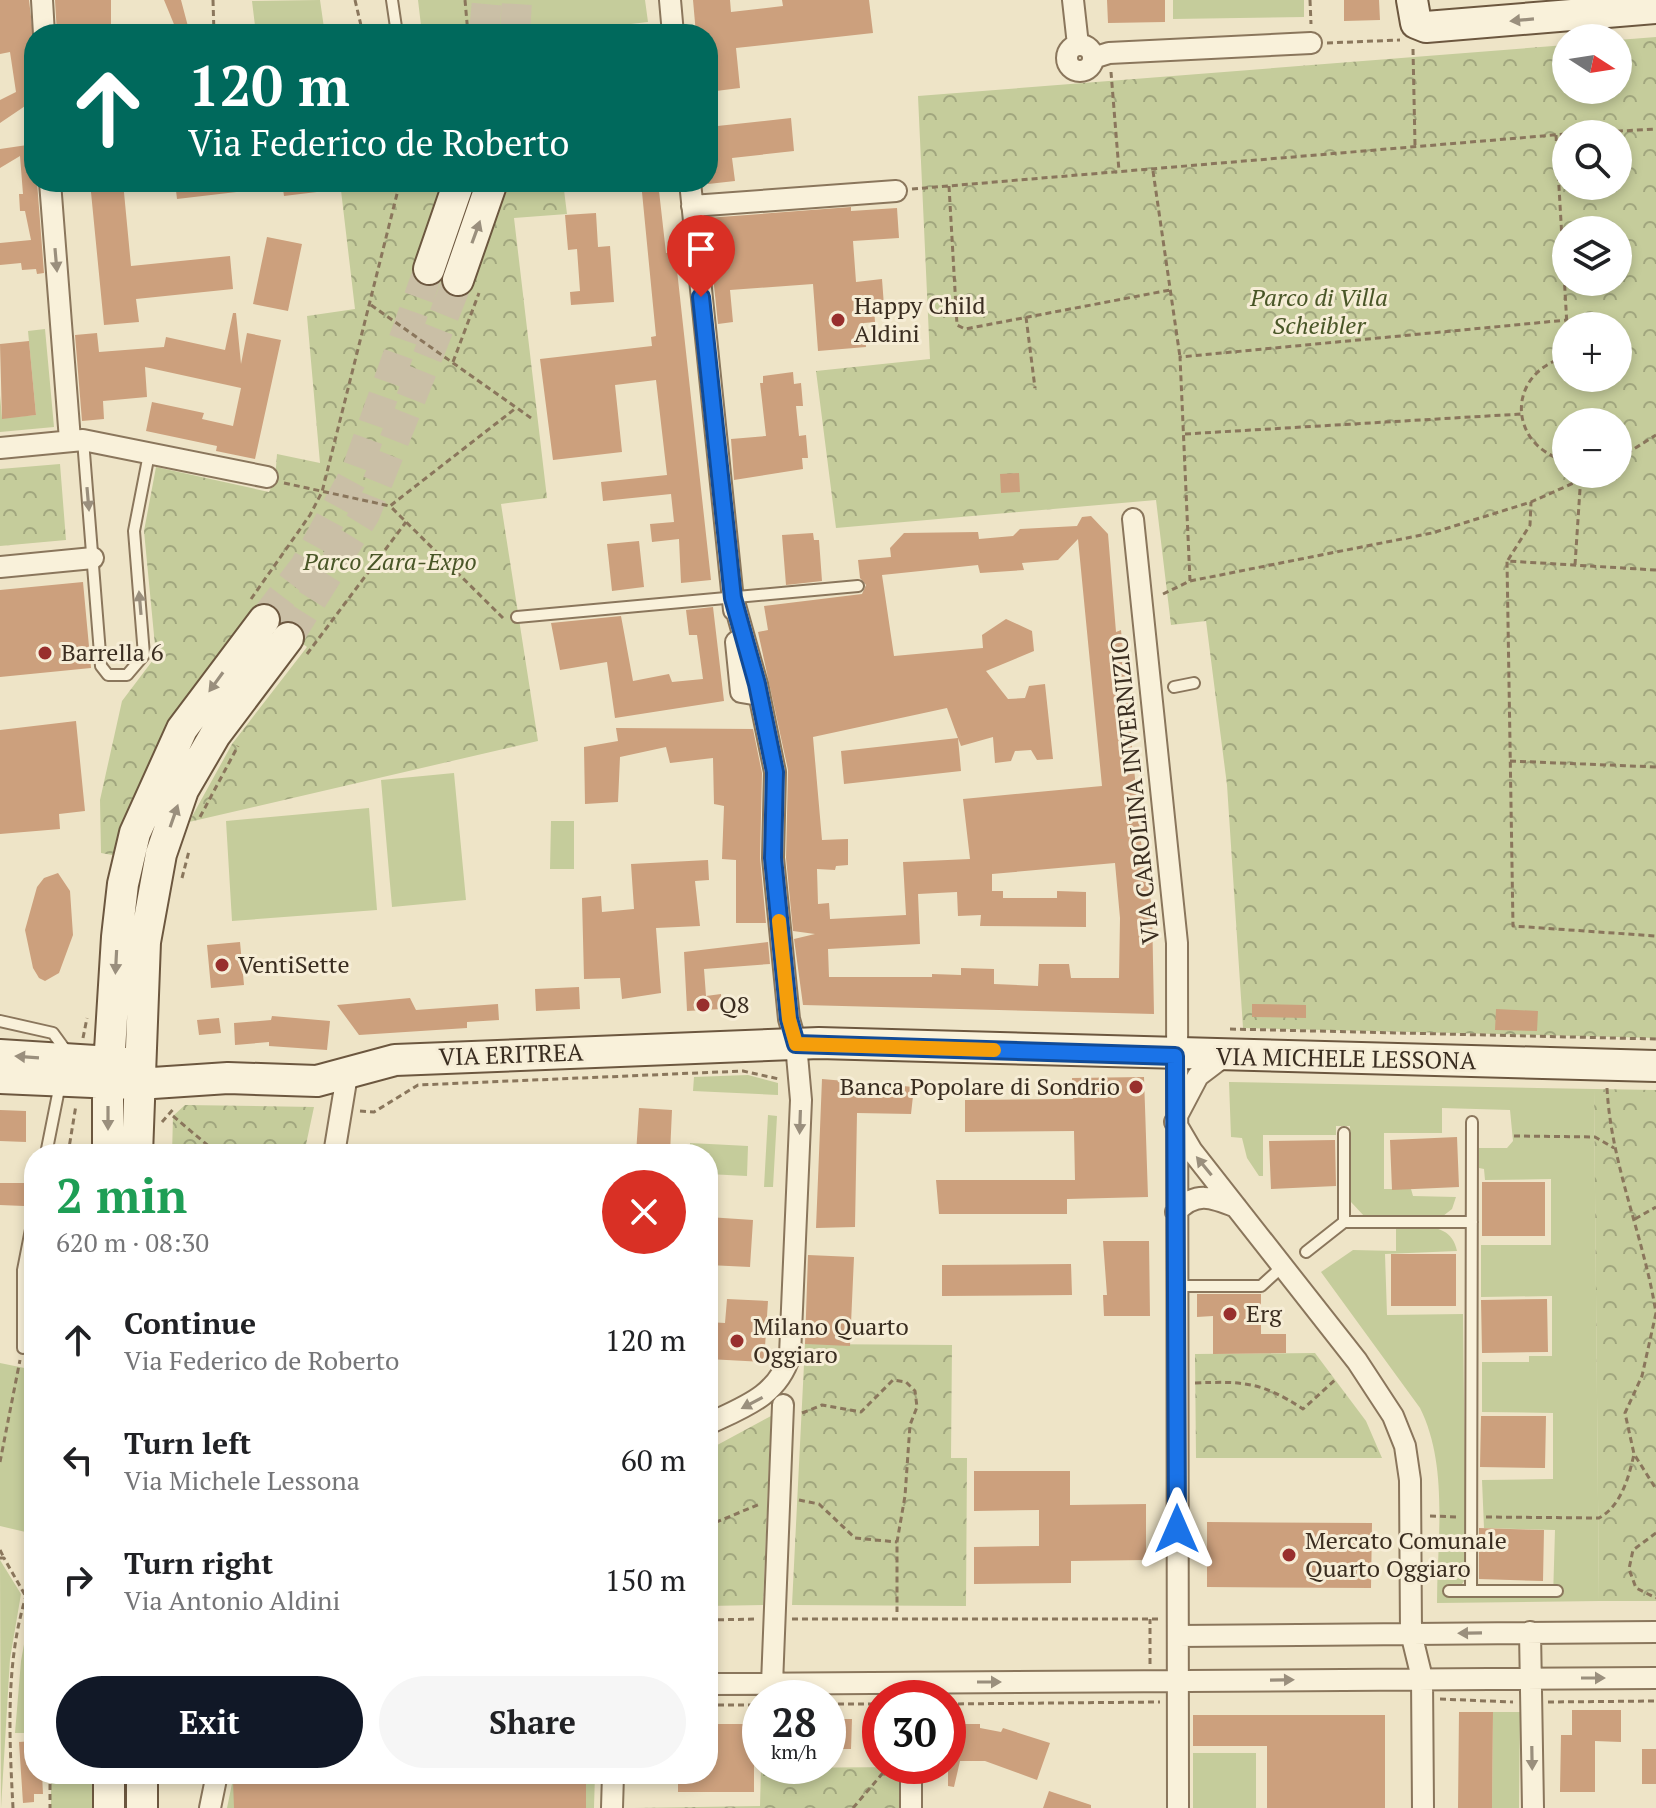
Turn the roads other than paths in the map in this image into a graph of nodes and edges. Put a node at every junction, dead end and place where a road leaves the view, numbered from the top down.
1 (42, 0) edge
2 (392, 0) edge
3 (670, 0) edge
4 (1073, 0) edge
5 (1656, 8) edge
6 (1413, 21) edge
7 (43, 24) edge
8 (396, 24) edge
9 (672, 24) edge
10 (1311, 43) road end
11 (896, 191) road end
12 (51, 192) edge
13 (456, 192) edge
14 (489, 192) edge
15 (691, 192) edge
16 (692, 206) junction
17 (429, 269) tunnel mouth
18 (458, 280) tunnel mouth
19 (77, 440) junction
20 (0, 448) edge
21 (149, 454) junction
22 (267, 477) road end
23 (1133, 519) dead end
24 (93, 558) junction
25 (0, 567) edge
26 (858, 586) dead end
27 (733, 598) junction
28 (517, 617) road end
29 (276, 630) tunnel mouth
30 (1194, 683) dead end
31 (1174, 687) dead end
32 (0, 1021) edge
33 (1226, 1043) junction
34 (796, 1044) junction
35 (0, 1055) edge
36 (1175, 1056) junction
37 (1656, 1066) edge
38 (124, 1073) junction
39 (347, 1075) junction
40 (0, 1078) edge
41 (70, 1080) junction
42 (1175, 1122) junction
43 (1472, 1122) dead end
44 (1344, 1133) dead end
45 (49, 1144) edge
46 (110, 1144) edge
47 (135, 1144) edge
48 (336, 1144) edge
49 (1238, 1208) junction
50 (1176, 1212) junction
51 (1344, 1222) junction
52 (1472, 1222) junction
53 (1306, 1252) dead end
54 (24, 1265) edge
55 (1283, 1266) junction
56 (1176, 1286) junction
57 (22, 1353) road end
58 (792, 1410) road end
59 (718, 1419) edge
60 (1449, 1591) dead end
61 (1471, 1591) junction
62 (1557, 1591) dead end
63 (1530, 1632) junction
64 (1656, 1632) edge
65 (1411, 1633) junction
66 (1178, 1636) junction
67 (1422, 1678) junction
68 (1530, 1678) junction
69 (1656, 1678) edge
70 (772, 1680) edge
71 (1178, 1681) junction
72 (718, 1684) edge
73 (742, 1684) edge
74 (966, 1688) edge
75 (109, 1784) edge
76 (142, 1784) edge
77 (215, 1784) edge
78 (613, 1784) edge
79 (911, 1784) edge
80 (109, 1808) edge
81 (142, 1808) edge
82 (210, 1808) edge
83 (612, 1808) edge
84 (911, 1808) edge
85 (1178, 1808) edge
86 (1423, 1808) edge
87 (1533, 1808) edge

1 - 7 street
2 - 8 lane
3 - 9 street
4 - 10 street
5 -> 6 street
11 - 16 street
12 -> 19 street
13 - 17 street
18 -> 14 street
15 - 16 street
16 - 27 street
19 - 20 street
19 - 21 street
19 -> 24 lane
21 - 22 street
24 -> 21 lane
23 - 36 street, VIA CAROLINA INVERNIZIO
24 - 25 street
26 - 27 lane
27 - 28 lane
27 - 34 street
29 - 38 street
30 - 31 lane
32 - 41 lane
33 - 36 street, VIA MICHELE LESSONA
33 - 37 street, VIA MICHELE LESSONA
33 - 42 street
34 - 36 street, VIA MICHELE LESSONA
34 - 39 street, VIA ERITREA
34 -> 59 street
41 -> 35 street, VIA ERITREA
36 - 42 street, VIA CAROLINA INVERNIZIO
38 - 39 street, VIA ERITREA
38 - 41 street, VIA ERITREA
38 -> 46 street
38 - 47 street
39 - 48 street
40 - 41 street, VIA ERITREA
41 - 45 lane
49 -> 42 street
42 - 50 street, VIA CAROLINA INVERNIZIO
43 - 52 lane
44 - 51 lane
49 - 50 street
49 - 55 street
50 - 56 street, VIA CAROLINA INVERNIZIO
51 - 52 lane
51 - 53 lane
52 - 61 lane
54 - 57 lane
55 - 56 lane
55 - 65 street
56 - 66 street, VIA CAROLINA INVERNIZIO
58 - 70 street
60 - 61 lane
61 - 62 lane
63 - 64 street
63 -> 65 street
63 - 68 street
65 - 66 street
65 - 67 street
66 - 71 street, VIA CAROLINA INVERNIZIO
67 - 68 street
71 -> 67 street
67 - 86 street
68 -> 69 street
68 -> 87 street
74 -> 71 street
71 - 85 street, VIA CAROLINA INVERNIZIO
72 - 73 street
75 - 80 street
76 - 81 street
77 - 82 street
78 - 83 street
79 - 84 street

